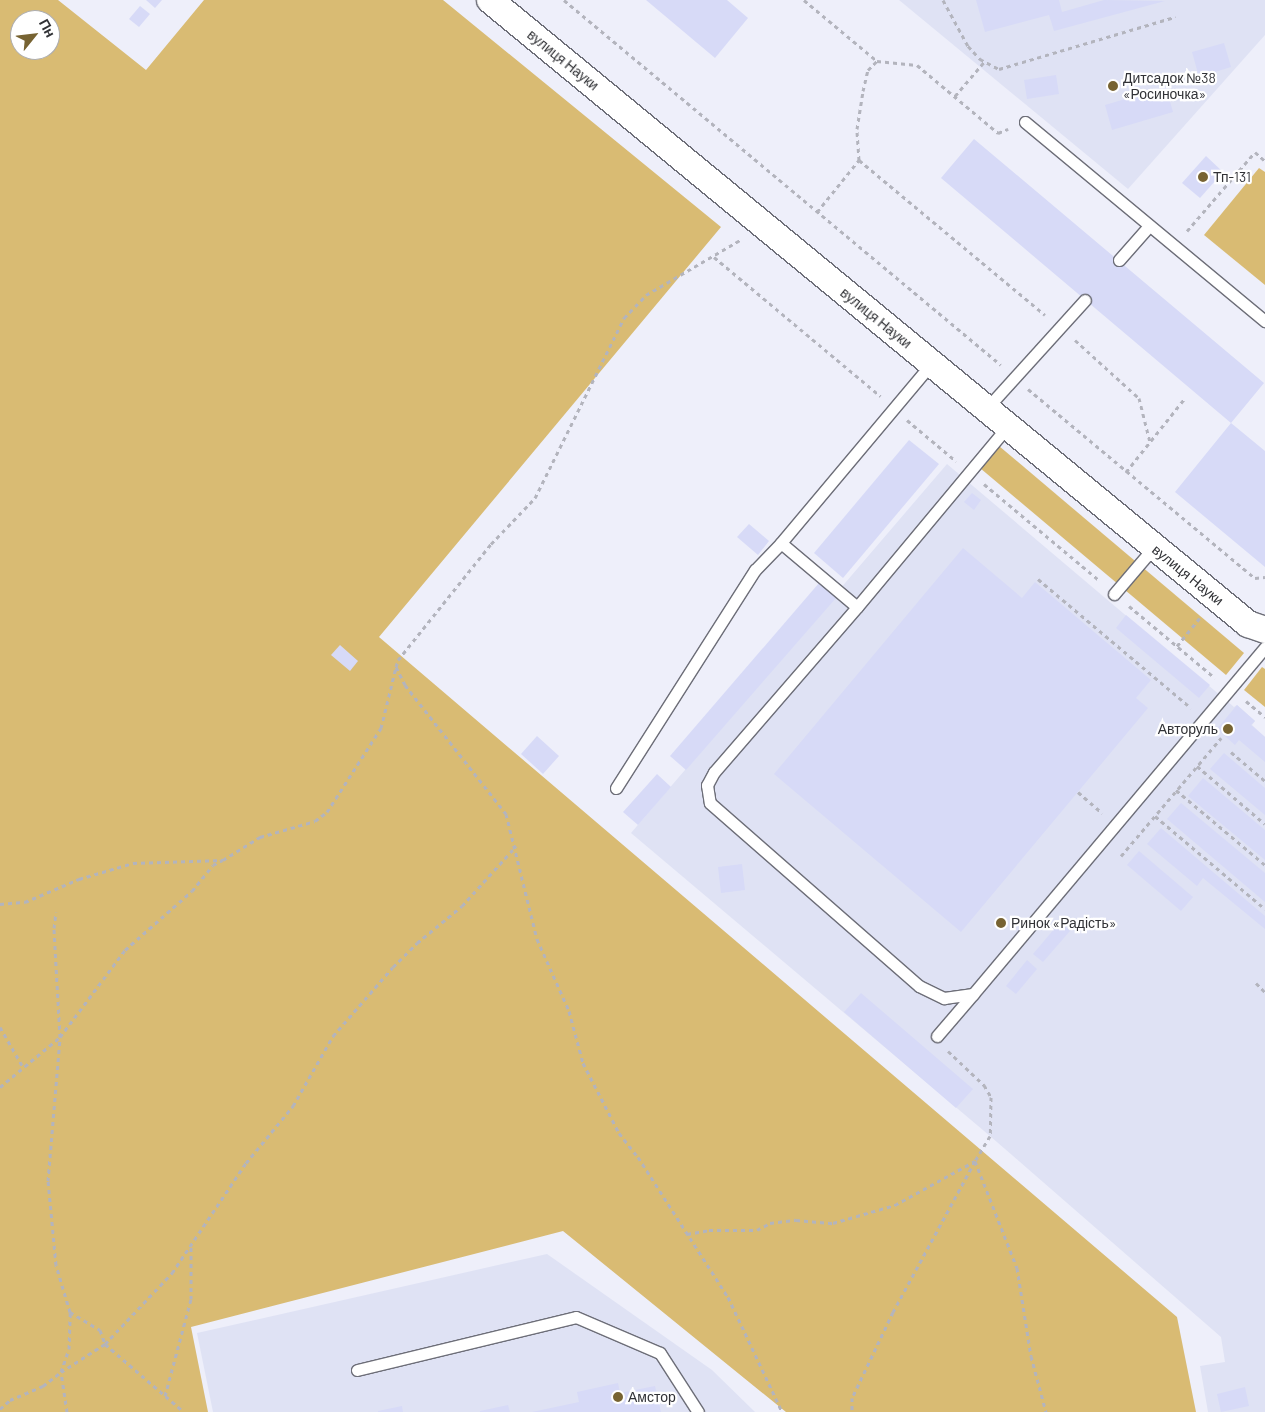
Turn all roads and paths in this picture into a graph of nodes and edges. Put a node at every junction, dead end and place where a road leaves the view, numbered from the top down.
1 (490, 0) edge
2 (564, 0) edge
3 (804, 0) edge
4 (943, 0) edge
5 (1175, 17) dead end
6 (877, 61) junction
7 (985, 62) junction
8 (955, 96) junction
9 (1025, 122) joint
10 (860, 160) junction
11 (1265, 161) edge
12 (817, 212) junction
13 (763, 225) junction
14 (1149, 226) junction
15 (1174, 246) junction
16 (1119, 260) dead end
17 (1085, 300) dead end
18 (1265, 321) edge
19 (1060, 327) junction
20 (931, 364) junction
21 (1015, 377) junction
22 (1185, 398) dead end
23 (986, 409) junction
24 (1008, 426) junction
25 (1150, 442) junction
26 (1126, 472) junction
27 (781, 543) junction
28 (1154, 547) junction
29 (1265, 578) edge
30 (1038, 579) dead end
31 (1114, 594) dead end
32 (1216, 598) junction
33 (856, 607) junction
34 (1265, 630) edge
35 (1177, 646) dead end
36 (1265, 647) edge
37 (396, 667) junction
38 (1229, 690) junction
39 (1265, 717) edge
40 (1204, 719) junction
41 (1221, 738) dead end
42 (1231, 752) dead end
43 (1197, 766) junction
44 (1265, 781) edge
45 (616, 788) dead end
46 (1176, 790) junction
47 (1078, 792) dead end
48 (1155, 816) junction
49 (1265, 824) edge
50 (1115, 825) junction
51 (516, 845) junction
52 (1121, 856) dead end
53 (223, 860) junction
54 (1265, 865) edge
55 (0, 904) edge
56 (1265, 909) edge
57 (56, 912) dead end
58 (1256, 983) dead end
59 (1265, 992) edge
60 (973, 994) junction
61 (0, 1027) edge
62 (937, 1036) joint
63 (60, 1037) junction
64 (23, 1067) junction
65 (0, 1087) edge
66 (975, 1161) junction
67 (687, 1234) junction
68 (191, 1242) junction
69 (70, 1312) junction
70 (105, 1344) junction
71 (357, 1370) dead end
72 (60, 1372) junction
73 (165, 1396) junction
74 (0, 1409) edge
75 (67, 1412) edge
76 (184, 1412) edge
77 (698, 1412) edge
78 (782, 1412) edge
79 (852, 1412) edge
80 (1046, 1412) edge

1 - 13 street, вулиця Науки
2 - 12 path
3 - 6 path
4 - 7 path
5 - 7 path
6 - 8 path
6 - 10 path
7 - 8 path
8 - 9 path
9 - 14 lane
10 - 12 path
10 - 19 path
11 - 15 path
12 - 21 path
13 - 20 street, вулиця Науки
13 - 37 path
14 - 15 lane
14 - 16 lane
15 - 18 lane
17 - 19 lane
19 - 21 lane
19 - 25 path
20 - 23 street, вулиця Науки
20 - 27 lane
21 - 23 lane
21 - 26 path
22 - 25 path
23 - 24 street, вулиця Науки
24 - 28 street, вулиця Науки
24 - 33 lane
25 - 26 path
26 - 29 path
27 - 33 lane
27 - 45 lane
28 - 31 lane
28 - 32 street, вулиця Науки
30 - 40 path
32 - 34 street, вулиця Науки
32 - 35 path
33 - 60 lane
36 - 38 lane
37 - 51 path
37 - 53 path
38 - 39 path
38 - 40 lane
40 - 50 lane
41 - 43 path
42 - 44 path
43 - 46 path
43 - 49 path
46 - 48 path
46 - 54 path
47 - 50 path
48 - 52 path
48 - 56 path
50 - 60 lane
51 - 67 path
51 - 68 path
53 - 55 path
53 - 63 path
57 - 63 path
58 - 59 path
60 - 62 lane
61 - 64 path
62 - 66 path
63 - 64 path
63 - 69 path
64 - 65 path
66 - 67 path
66 - 79 path
66 - 80 path
67 - 78 path
68 - 70 path
68 - 73 path
69 - 70 path
69 - 72 path
70 - 72 path
70 - 73 path
71 - 77 lane
72 - 74 path
72 - 75 path
73 - 76 path

